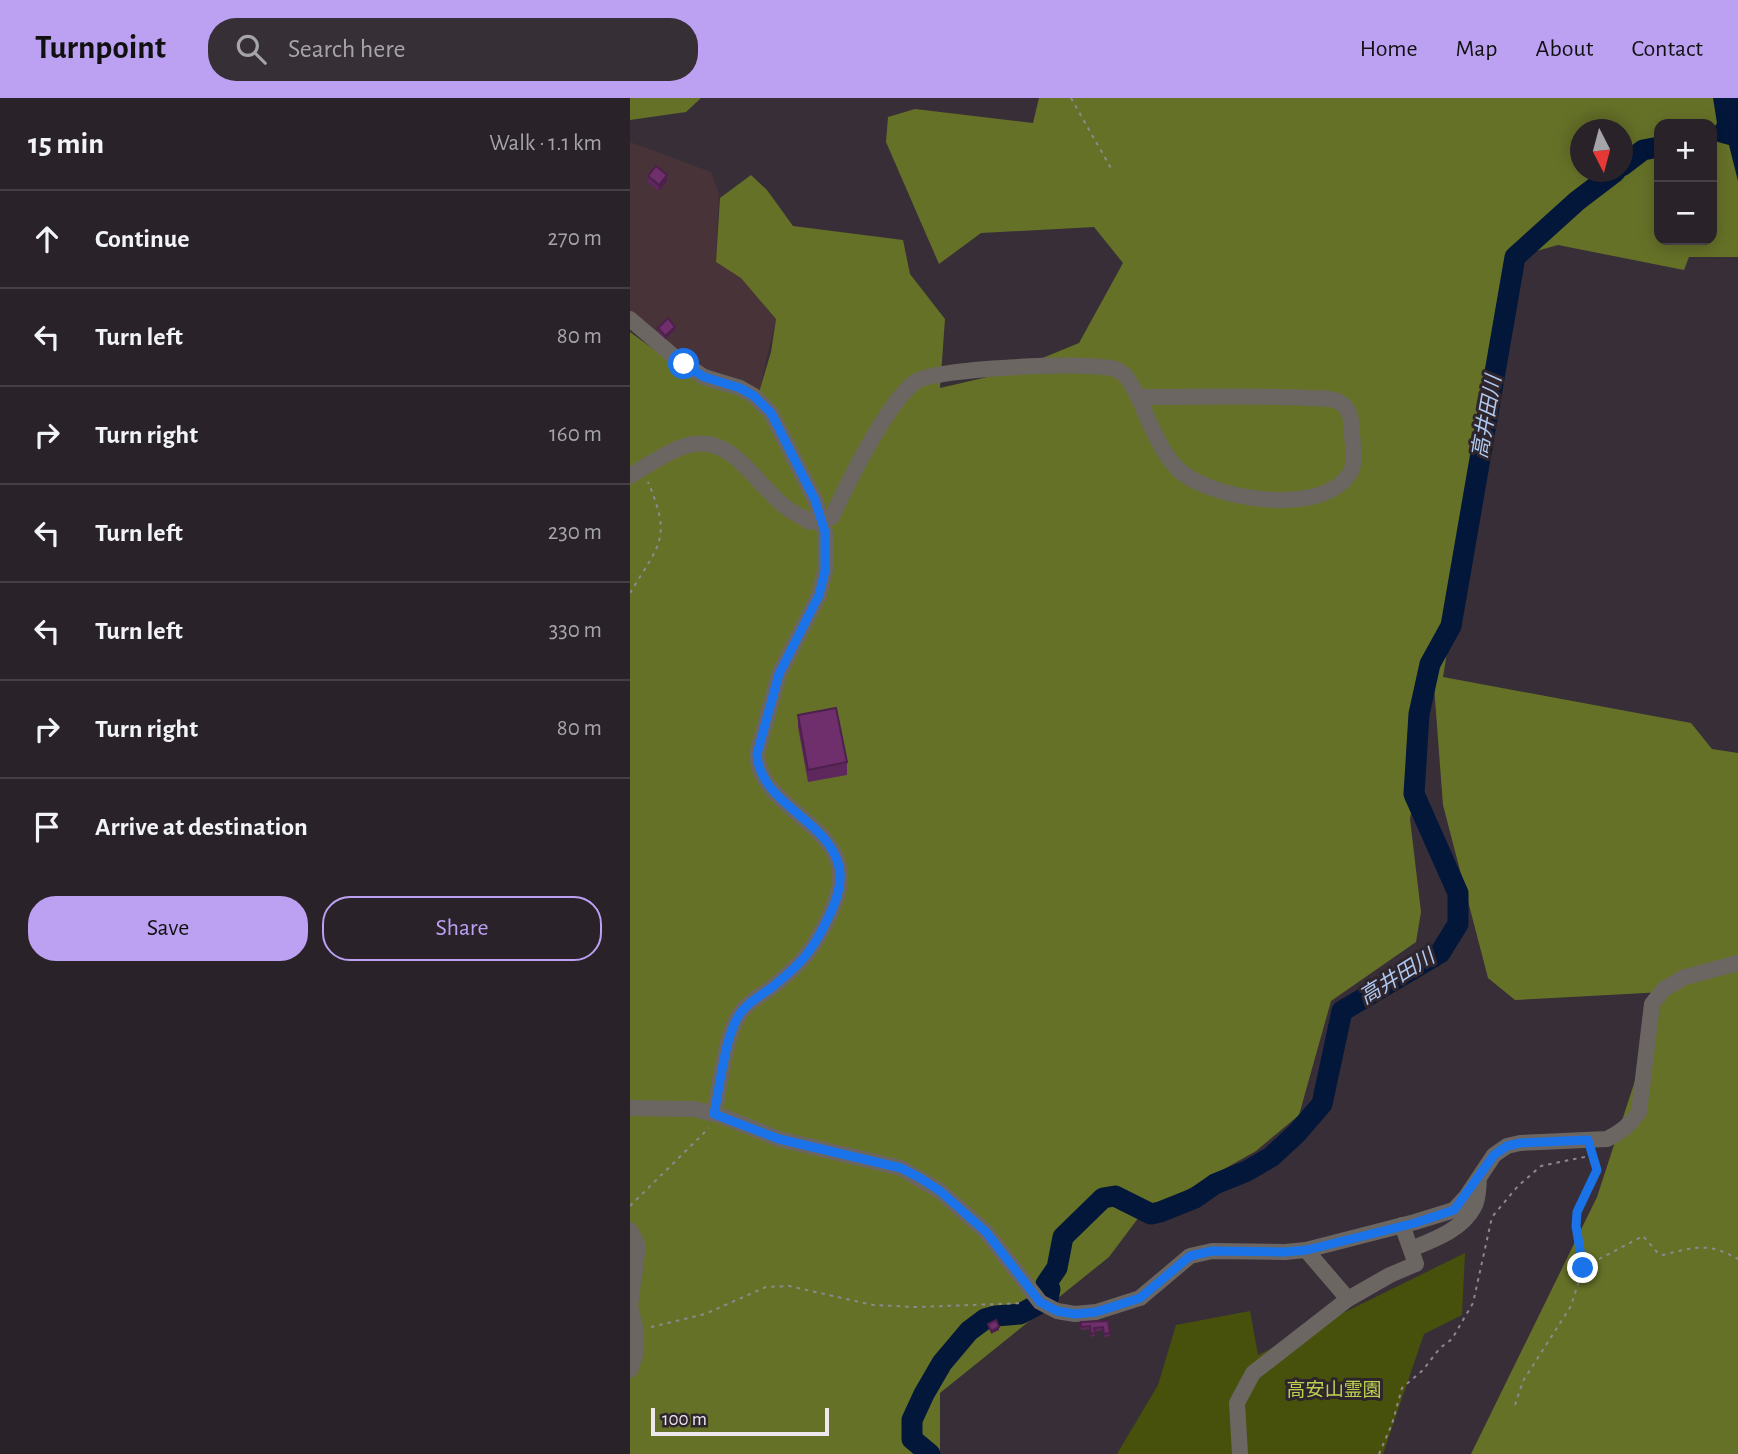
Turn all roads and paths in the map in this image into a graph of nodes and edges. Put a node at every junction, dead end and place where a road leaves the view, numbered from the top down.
1 (1071, 98) edge
2 (1112, 170) dead end
3 (630, 319) edge
4 (1138, 397) junction
5 (636, 472) edge
6 (821, 520) junction
7 (630, 593) edge
8 (1738, 963) edge
9 (630, 1108) edge
10 (718, 1115) junction
11 (1591, 1147) junction
12 (1480, 1173) junction
13 (630, 1206) edge
14 (1402, 1225) junction
15 (630, 1230) edge
16 (1410, 1249) junction
17 (1307, 1250) junction
18 (1738, 1259) edge
19 (1583, 1268) junction
20 (1348, 1299) junction
21 (1040, 1302) junction
22 (636, 1331) junction
23 (630, 1370) edge
24 (1515, 1405) dead end
25 (1240, 1454) edge
26 (1379, 1454) edge

1 - 2 path
3 - 6 street
4 - 4 street
4 - 6 street
5 - 6 street
5 - 7 path
6 - 10 street
8 - 11 street
9 - 10 street
10 - 13 path
10 - 21 street
11 - 12 street
11 - 19 path
11 - 26 path
12 - 14 street
12 - 16 street
14 - 16 street
14 - 17 street
15 - 22 street
16 - 20 street
17 - 20 street
17 - 21 street
18 - 19 path
19 - 24 path
20 - 25 street
21 - 22 path
22 - 23 street

